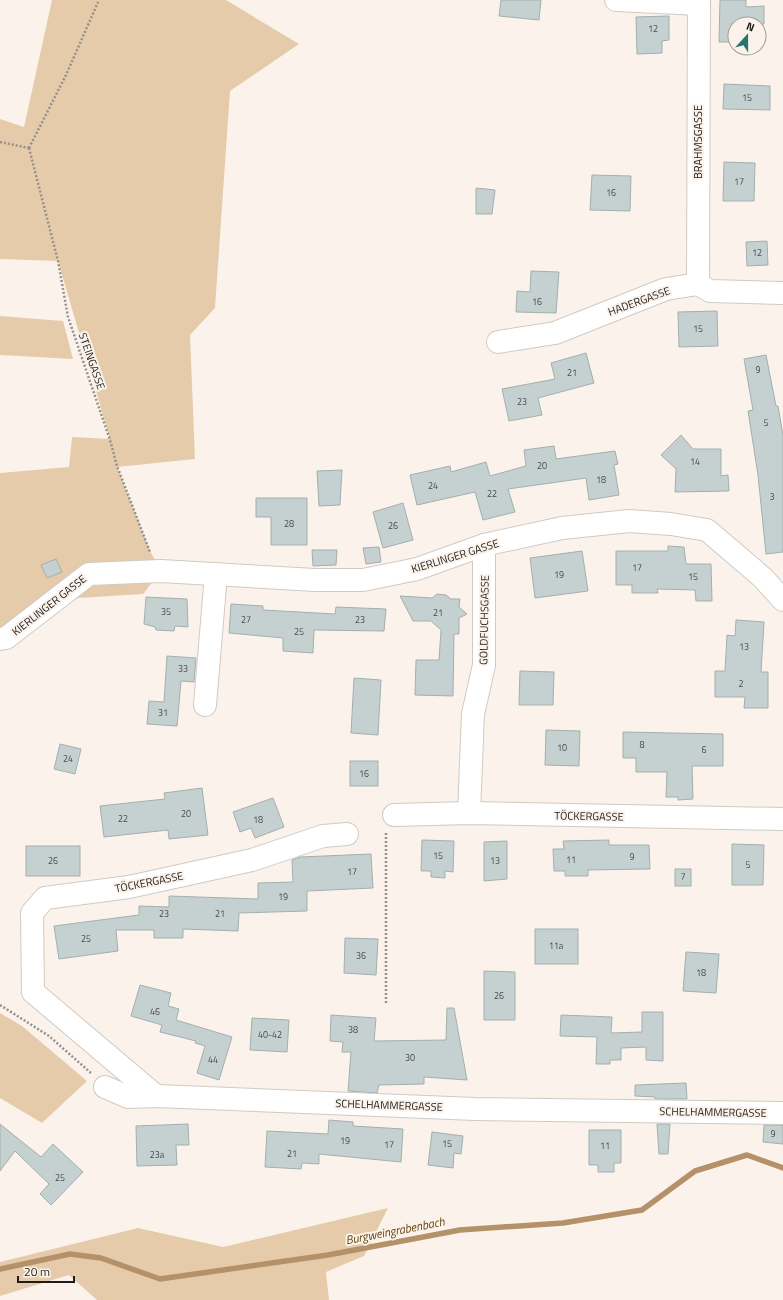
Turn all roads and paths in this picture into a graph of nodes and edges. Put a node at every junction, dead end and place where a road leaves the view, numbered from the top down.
1 (100, 0) edge
2 (616, 0) edge
3 (699, 2) edge
4 (0, 142) edge
5 (29, 148) junction
6 (698, 284) junction
7 (783, 293) edge
8 (498, 342) dead end
9 (484, 545) junction
10 (162, 571) junction
11 (216, 574) junction
12 (783, 600) edge
13 (0, 639) edge
14 (205, 705) dead end
15 (469, 813) junction
16 (783, 819) edge
17 (390, 823) joint
18 (347, 834) dead end
19 (0, 1005) edge
20 (386, 1005) dead end
21 (106, 1087) joint
22 (156, 1096) junction
23 (783, 1113) edge

1 - 5 path
2 - 3 street
3 - 6 street, BRAHMSGASSE
4 - 5 path
5 - 10 path, STEINGASSE
6 - 7 street
6 - 8 street, HADERGASSE
9 - 11 street, KIERLINGER GASSE
9 - 12 street, KIERLINGER GASSE
9 - 15 street, GOLDFUCHSGASSE
10 - 11 street, KIERLINGER GASSE
10 - 13 street, KIERLINGER GASSE
11 - 14 street
15 - 16 street, TÖCKERGASSE
15 - 17 street, TÖCKERGASSE
17 - 20 path
18 - 22 street, TÖCKERGASSE
19 - 21 path
21 - 22 street, SCHELHAMMERGASSE
22 - 23 street, SCHELHAMMERGASSE

